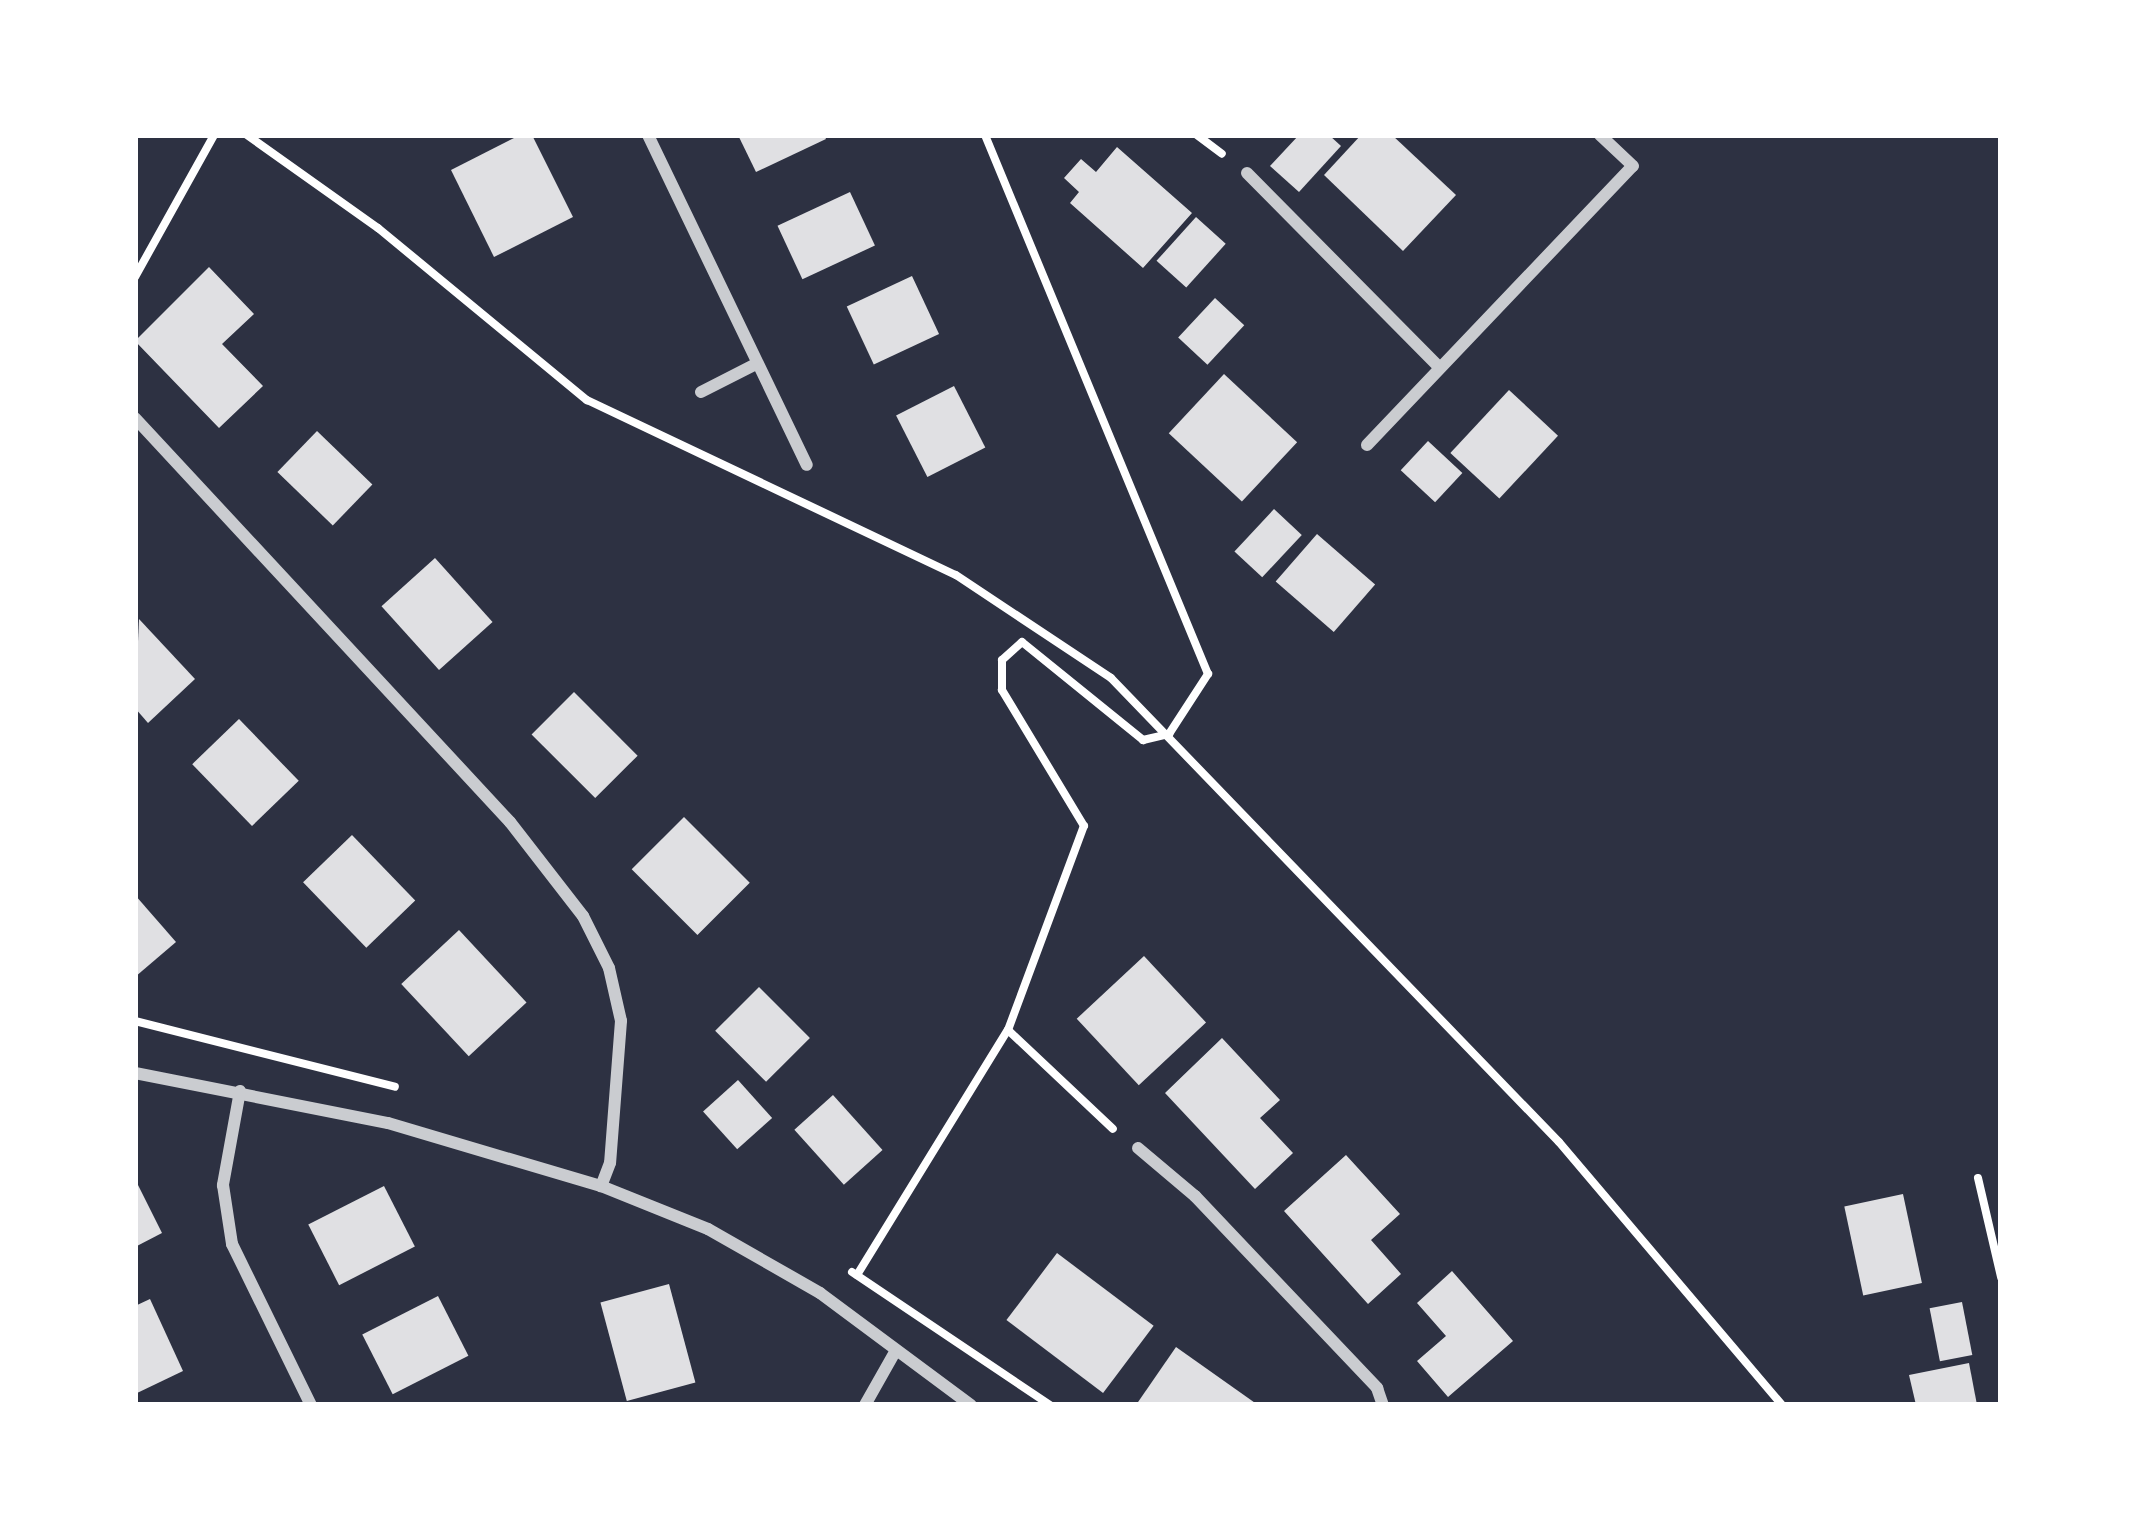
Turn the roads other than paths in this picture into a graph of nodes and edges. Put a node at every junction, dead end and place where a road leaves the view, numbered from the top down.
1 (648, 135) edge
2 (1600, 135) edge
3 (1246, 173) dead end
4 (756, 364) junction
5 (1440, 368) junction
6 (701, 392) dead end
7 (135, 418) edge
8 (1367, 445) dead end
9 (807, 465) dead end
10 (135, 1073) edge
11 (240, 1091) junction
12 (1138, 1148) road end
13 (602, 1186) junction
14 (895, 1352) junction
15 (311, 1405) edge
16 (865, 1405) edge
17 (971, 1405) edge
18 (1382, 1405) edge

1 - 4 street
2 - 5 street
3 - 5 street
4 - 6 street
4 - 9 street
5 - 8 street
7 - 13 street
10 - 11 street
11 - 13 street
11 - 15 street
12 - 18 street
13 - 14 street
14 - 16 street
14 - 17 street

